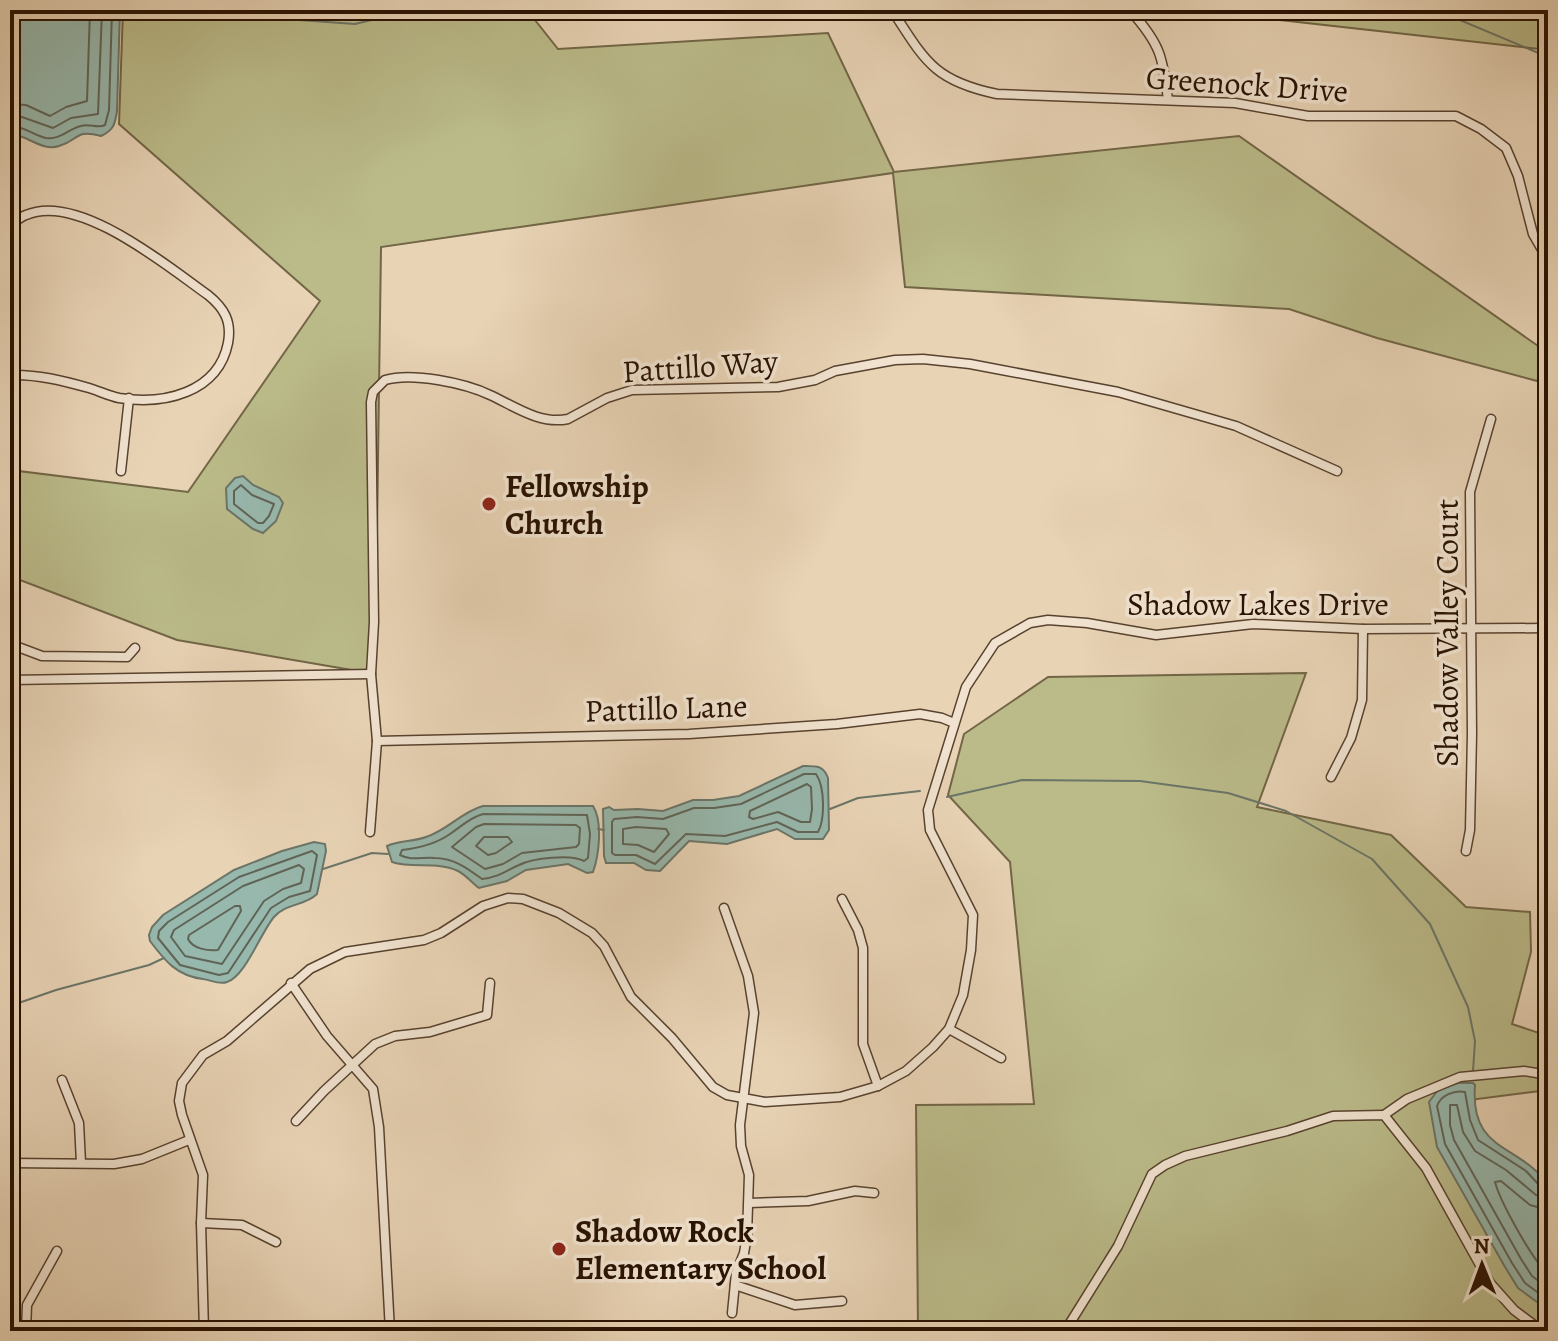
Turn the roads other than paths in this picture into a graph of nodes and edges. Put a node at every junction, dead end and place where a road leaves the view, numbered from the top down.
1 (892, 10) edge
2 (1130, 10) edge
3 (1168, 100) junction
4 (10, 225) edge
5 (1548, 260) edge
6 (10, 375) edge
7 (129, 398) junction
8 (10, 414) edge
9 (1491, 419) dead end
10 (12, 426) edge
11 (121, 471) dead end
12 (1337, 471) dead end
13 (1548, 628) edge
14 (1363, 629) junction
15 (1471, 629) junction
16 (10, 644) edge
17 (135, 648) dead end
18 (371, 674) junction
19 (10, 680) edge
20 (954, 723) junction
21 (377, 741) junction
22 (1331, 777) dead end
23 (370, 832) dead end
24 (1466, 851) dead end
25 (842, 899) dead end
26 (724, 908) dead end
27 (291, 983) junction
28 (490, 983) dead end
29 (949, 1029) junction
30 (1001, 1058) dead end
31 (352, 1065) junction
32 (1548, 1075) edge
33 (62, 1080) dead end
34 (878, 1086) junction
35 (743, 1099) junction
36 (1384, 1115) junction
37 (296, 1121) dead end
38 (189, 1140) junction
39 (10, 1163) edge
40 (81, 1163) junction
41 (874, 1193) dead end
42 (749, 1203) junction
43 (201, 1223) junction
44 (276, 1242) dead end
45 (57, 1251) dead end
46 (735, 1285) junction
47 (842, 1301) dead end
48 (732, 1313) dead end
49 (26, 1331) edge
50 (204, 1331) edge
51 (390, 1331) edge
52 (1065, 1331) edge
53 (1542, 1331) edge

1 - 3 street, Greenock Drive
2 - 3 street
3 - 5 street, Greenock Drive
4 - 7 street
6 - 7 street
7 - 11 street
8 - 10 street
9 - 15 street, Shadow Valley Court
12 - 18 street, Pattillo Way
13 - 15 street, Shadow Lakes Drive
14 - 15 street, Shadow Lakes Drive
14 - 20 street, Shadow Lakes Drive
14 - 22 street
15 - 24 street, Shadow Valley Court
16 - 17 street
18 - 19 street
18 - 21 street, Pattillo Way
20 - 21 street, Pattillo Lane
20 - 29 street, Shadow Lakes Drive
21 - 23 street, Pattillo Way
25 - 34 street
26 - 35 street
27 - 31 street
27 - 35 street, Shadow Lakes Drive
27 - 38 street, Shadow Lakes Drive
28 - 31 street
29 - 30 street
29 - 34 street, Shadow Lakes Drive
31 - 37 street
31 - 51 street
32 - 36 street
33 - 40 street
34 - 35 street, Shadow Lakes Drive
35 - 42 street
36 - 52 street
36 - 53 street
38 - 40 street
38 - 43 street, Shadow Lakes Drive
39 - 40 street
41 - 42 street
42 - 46 street
43 - 44 street
43 - 50 street, Shadow Lakes Drive
45 - 49 street
46 - 47 street
46 - 48 street

